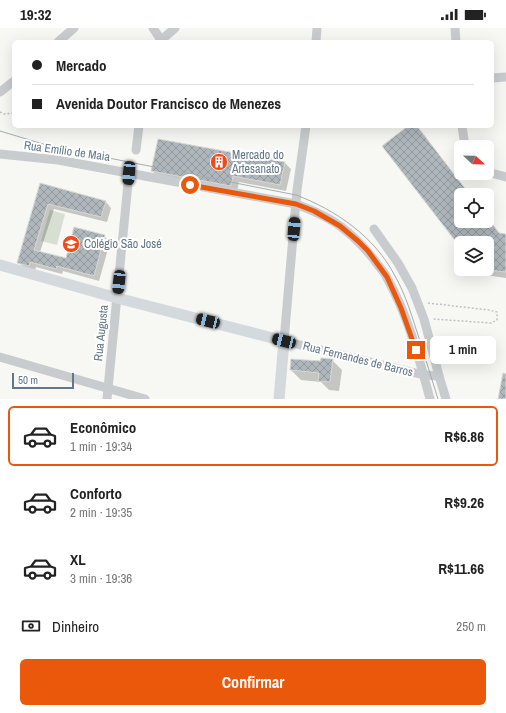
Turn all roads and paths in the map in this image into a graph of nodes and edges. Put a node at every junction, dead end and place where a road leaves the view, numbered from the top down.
1 (74, 28) edge
2 (153, 28) edge
3 (175, 28) edge
4 (317, 28) edge
5 (455, 28) edge
6 (60, 40) edge
7 (159, 40) edge
8 (161, 40) edge
9 (316, 40) edge
10 (456, 40) edge
11 (506, 77) edge
12 (494, 78) edge
13 (12, 83) edge
14 (0, 92) edge
15 (0, 112) edge
16 (12, 113) edge
17 (138, 128) edge
18 (306, 128) edge
19 (462, 128) edge
20 (464, 140) edge
21 (136, 150) dead end
22 (0, 156) edge
23 (129, 173) junction
24 (494, 174) edge
25 (506, 177) edge
26 (296, 204) junction
27 (374, 228) dead end
28 (0, 265) edge
29 (117, 298) junction
30 (418, 302) junction
31 (424, 319) junction
32 (284, 341) junction
33 (0, 356) edge
34 (424, 376) junction
35 (439, 376) junction
36 (108, 388) junction
37 (107, 399) edge
38 (145, 399) edge
39 (279, 399) edge
40 (430, 399) edge
41 (446, 399) edge

1 - 6 street
2 - 7 street
3 - 8 street
4 - 9 street
5 - 10 street
11 - 12 street
13 - 14 street
15 - 16 path
17 - 21 street
18 - 26 street
19 - 20 street
22 - 23 street, Rua Emílio de Maia
23 - 26 street, Rua Emílio de Maia
23 - 29 street, Rua Augusta
24 - 25 street
26 - 32 street
26 - 34 street, Rua Emílio de Maia
27 - 30 street
28 - 29 main road, Rua Fernandes de Barros
29 - 32 main road, Rua Fernandes de Barros
29 - 36 street, Rua Augusta
30 - 31 street
30 - 31 path
31 - 35 street
32 - 34 street, Rua Fernandes de Barros
32 - 39 main road
33 - 36 street
34 - 35 street, Rua Fernandes de Barros
34 - 40 street, Rua Emílio de Maia
35 - 41 street
36 - 37 street, Rua Augusta
36 - 38 street

